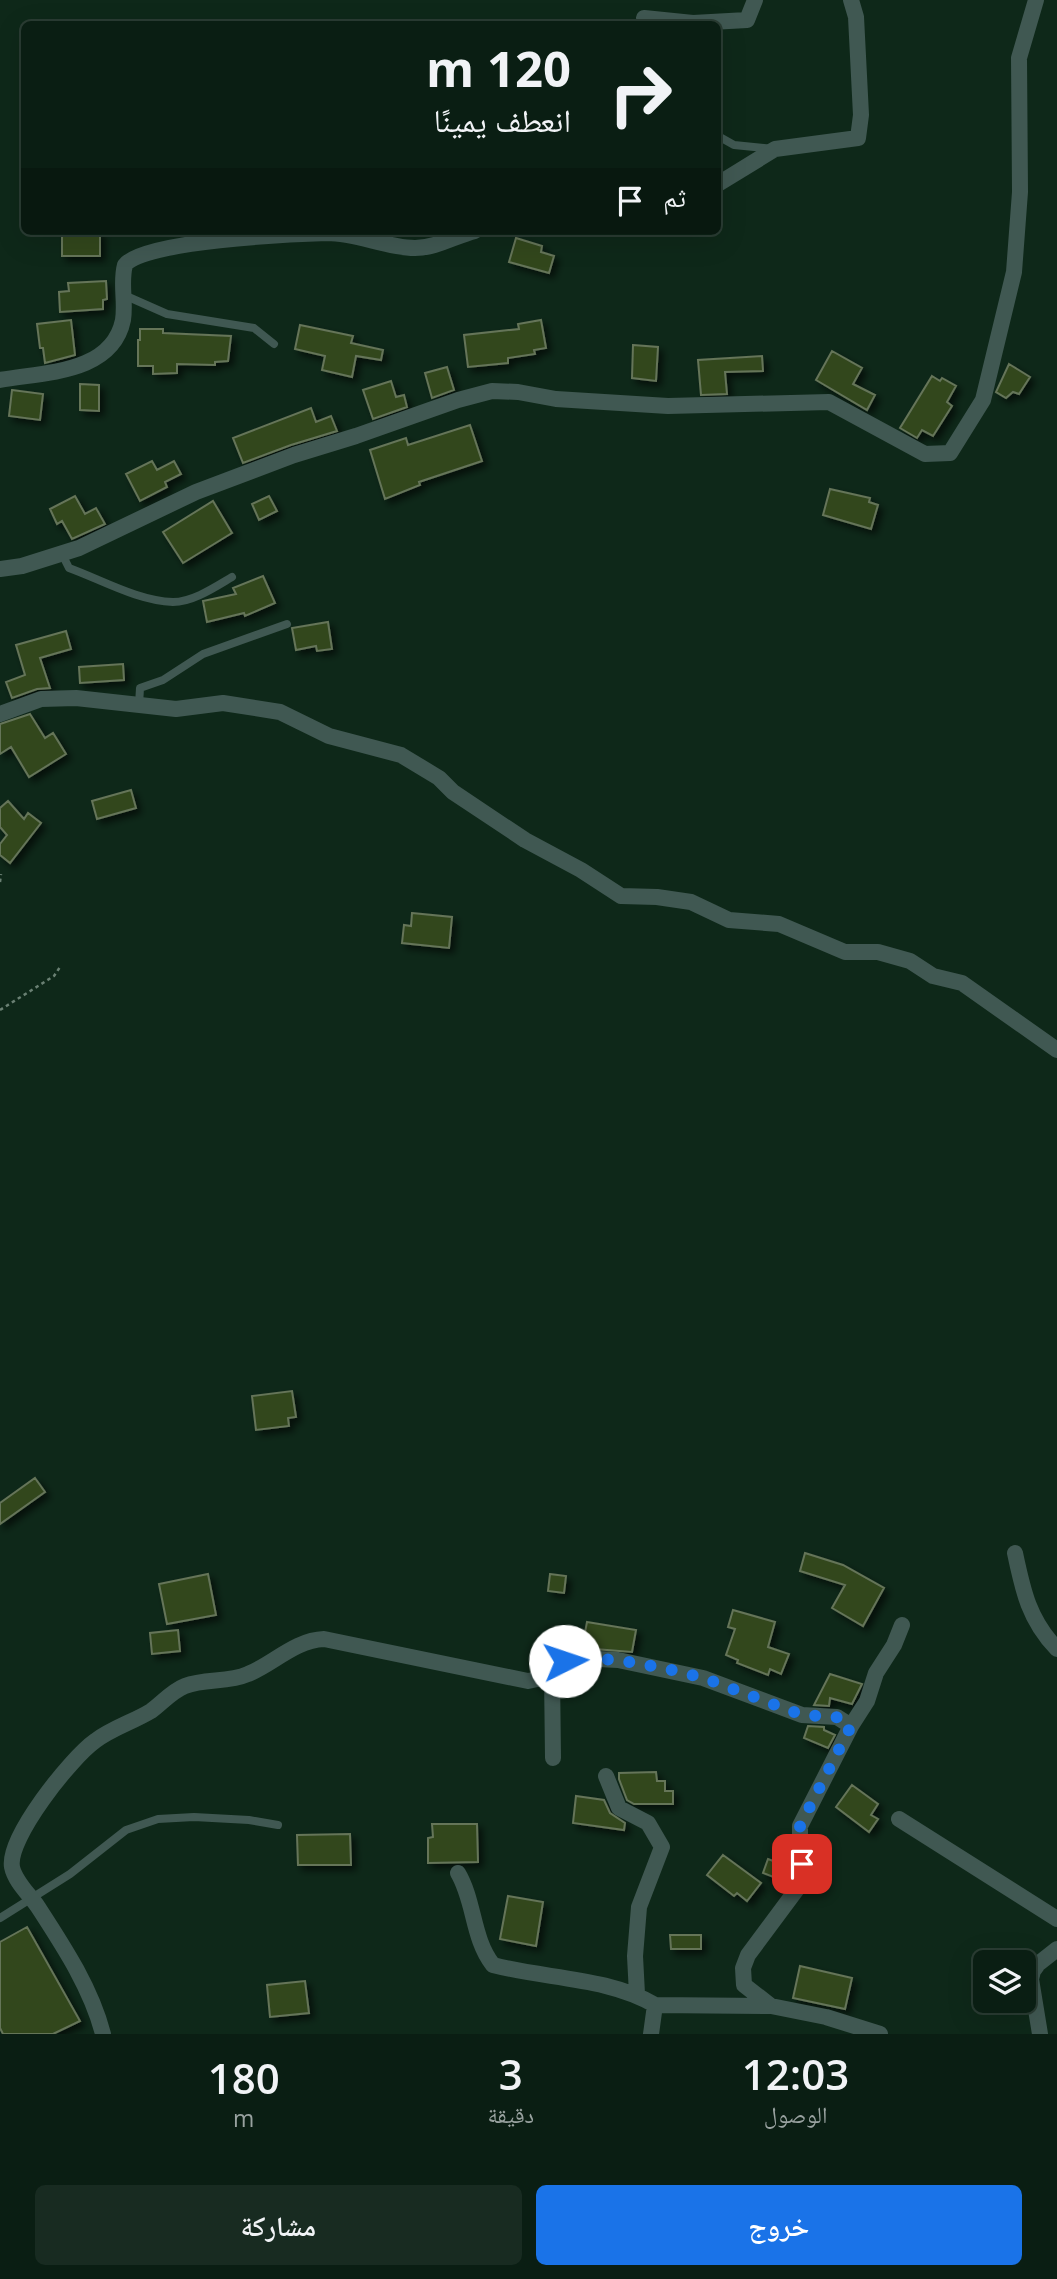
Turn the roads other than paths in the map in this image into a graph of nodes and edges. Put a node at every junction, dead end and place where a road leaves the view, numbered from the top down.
1 (754, 0) edge
2 (851, 0) edge
3 (1036, 0) edge
4 (645, 18) dead end
5 (674, 21) edge
6 (721, 21) edge
7 (721, 138) edge
8 (775, 149) junction
9 (721, 182) edge
10 (304, 235) edge
11 (345, 235) edge
12 (462, 235) edge
13 (124, 296) junction
14 (274, 344) dead end
15 (0, 380) edge
16 (62, 554) junction
17 (0, 569) edge
18 (232, 577) dead end
19 (287, 624) dead end
20 (139, 705) junction
21 (0, 715) edge
22 (1057, 1050) edge
23 (1016, 1553) dead end
24 (902, 1625) dead end
25 (1057, 1649) edge
26 (552, 1674) junction
27 (851, 1726) junction
28 (553, 1758) dead end
29 (606, 1776) dead end
30 (899, 1819) dead end
31 (278, 1825) dead end
32 (458, 1873) dead end
33 (31, 1897) junction
34 (0, 1917) edge
35 (1057, 1919) edge
36 (1057, 1949) edge
37 (637, 1994) junction
38 (655, 2005) junction
39 (771, 2006) junction
40 (103, 2034) edge
41 (652, 2034) edge
42 (880, 2034) edge
43 (1040, 2034) edge

1 - 6 street
2 - 8 street
3 - 16 street
4 - 5 street
7 - 8 lane
8 - 9 street
10 - 13 street
11 - 12 street
13 - 14 lane
13 - 15 street
16 - 17 street
16 - 18 lane
19 - 20 lane
20 - 21 street
20 - 22 street
23 - 25 street
24 - 27 street
26 - 27 street
26 - 28 street
26 - 33 street
27 - 39 street
29 - 37 street
30 - 35 street
31 - 33 lane
32 - 37 street
33 - 34 lane
33 - 40 street
36 - 43 street
37 - 38 street
38 - 39 street
38 - 41 street
39 - 42 street

